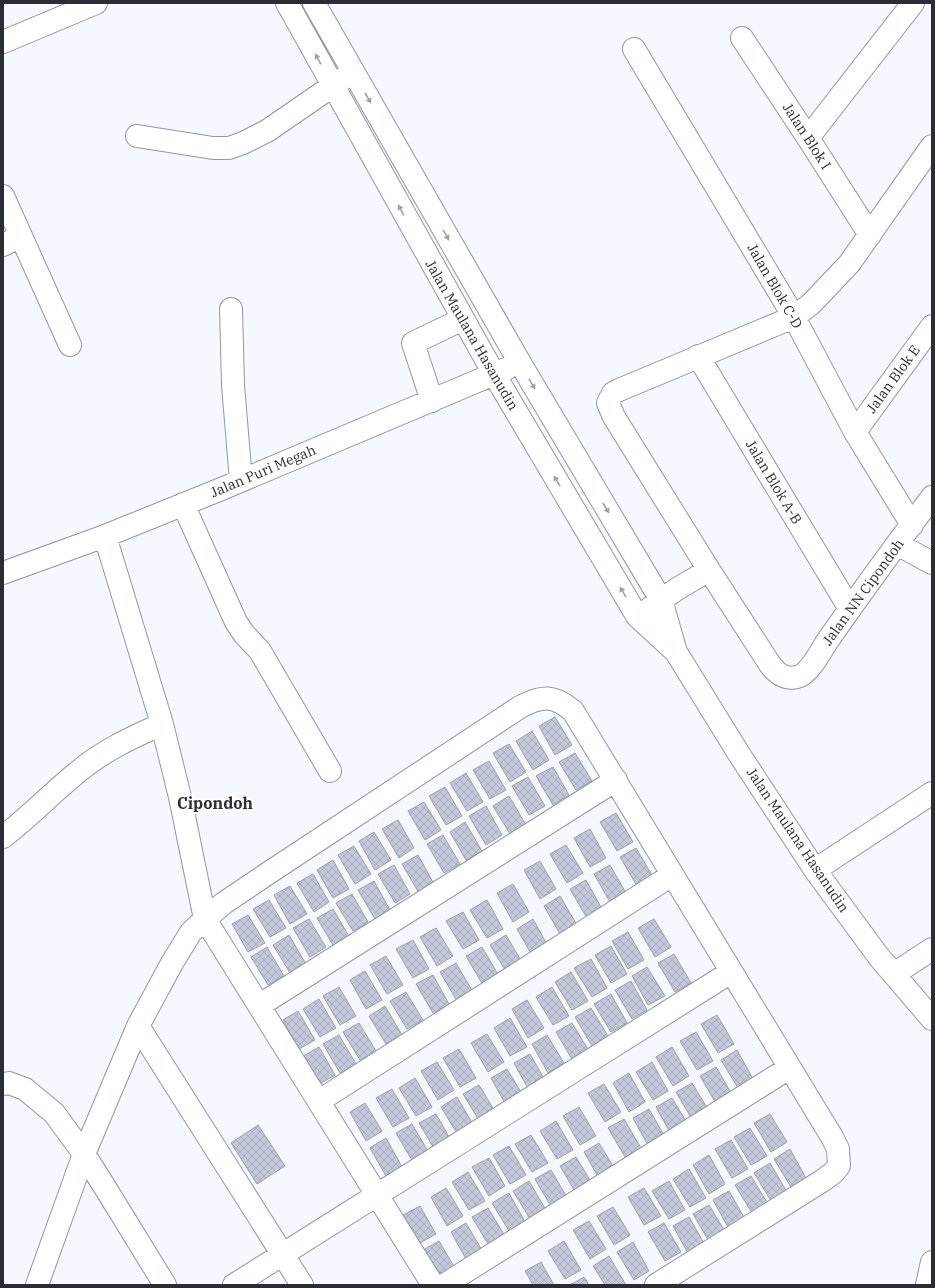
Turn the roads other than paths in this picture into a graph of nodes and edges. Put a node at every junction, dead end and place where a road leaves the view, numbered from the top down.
1 (96, 3) edge
2 (287, 3) edge
3 (314, 3) edge
4 (903, 8) edge
5 (742, 38) dead end
6 (3, 42) edge
7 (634, 49) dead end
8 (354, 72) junction
9 (326, 91) junction
10 (137, 136) dead end
11 (808, 138) junction
12 (932, 146) edge
13 (3, 196) edge
14 (436, 216) junction
15 (413, 230) junction
16 (870, 235) junction
17 (12, 240) edge
18 (231, 309) dead end
19 (794, 317) junction
20 (457, 322) junction
21 (932, 326) edge
22 (70, 345) dead end
23 (698, 356) junction
24 (520, 363) junction
25 (488, 377) junction
26 (439, 397) junction
27 (855, 432) junction
28 (241, 481) junction
29 (932, 497) edge
30 (183, 504) junction
31 (912, 525) junction
32 (105, 536) junction
33 (897, 544) junction
34 (932, 563) edge
35 (709, 570) junction
36 (3, 572) edge
37 (661, 600) junction
38 (850, 609) junction
39 (637, 616) junction
40 (676, 652) junction
41 (162, 724) junction
42 (330, 771) dead end
43 (616, 780) junction
44 (932, 793) edge
45 (3, 837) edge
46 (821, 866) junction
47 (672, 876) junction
48 (205, 919) junction
49 (932, 949) edge
50 (731, 972) junction
51 (894, 974) junction
52 (260, 1005) junction
53 (932, 1019) edge
54 (138, 1026) junction
55 (790, 1068) junction
56 (3, 1084) edge
57 (319, 1101) junction
58 (84, 1154) junction
59 (378, 1195) junction
60 (283, 1254) junction
61 (932, 1262) edge
62 (37, 1285) edge
63 (165, 1285) edge
64 (234, 1285) edge
65 (302, 1285) edge
66 (433, 1285) edge
67 (444, 1285) edge
68 (656, 1285) edge
69 (927, 1285) edge

1 - 6 street
9 -> 2 street, Jalan Maulana Hasanudin
3 - 8 street, Jalan Maulana Hasanudin
4 - 11 street
5 - 11 street, Jalan Blok I
7 - 19 street, Jalan Blok C-D
8 - 9 street
8 -> 14 street, Jalan Maulana Hasanudin
9 - 10 street
15 -> 9 street, Jalan Maulana Hasanudin
11 - 16 street, Jalan Blok I
12 - 16 street
13 - 17 street
14 - 15 street
14 -> 24 street, Jalan Maulana Hasanudin
15 - 20 street, Jalan Maulana Hasanudin
16 - 19 street
17 - 22 street
18 - 28 street
19 - 23 street
19 - 27 street, Jalan Blok C-D
20 - 25 street, Jalan Maulana Hasanudin
20 - 26 street
21 - 27 street, Jalan Blok E
23 - 35 street
23 - 38 street, Jalan Blok A-B
24 - 25 street, Jalan Puri Megah
24 -> 37 street, Jalan Maulana Hasanudin
25 - 26 street, Jalan Puri Megah
39 -> 25 street, Jalan Maulana Hasanudin
26 - 28 street, Jalan Puri Megah
27 - 31 street, Jalan Blok C-D
28 - 30 street, Jalan Puri Megah
29 - 31 street, Jalan NN Cipondoh
30 - 32 street, Jalan Puri Megah
30 - 42 street
31 - 33 street, Jalan NN Cipondoh
32 - 36 street, Jalan Puri Megah
32 - 41 street
33 - 34 street
33 - 38 street, Jalan NN Cipondoh
35 - 37 street
35 - 38 street, Jalan NN Cipondoh
37 - 39 street
37 - 40 street, Jalan Maulana Hasanudin
39 - 40 street, Jalan Maulana Hasanudin
40 - 46 street, Jalan Maulana Hasanudin
41 - 45 street
41 - 48 street
43 - 47 street
43 - 48 street
43 - 52 street
44 - 46 street
46 - 51 street, Jalan Maulana Hasanudin
47 - 50 street
47 - 57 street
48 - 52 street
48 - 54 street
49 - 51 street
50 - 55 street
50 - 59 street
51 - 53 street, Jalan Maulana Hasanudin
52 - 57 street
54 - 58 street
54 - 60 street
55 - 67 street
55 - 68 street
56 - 58 street
57 - 59 street
58 - 62 street
58 - 63 street
59 - 60 street
59 - 66 street
60 - 64 street
60 - 65 street
61 - 69 street

